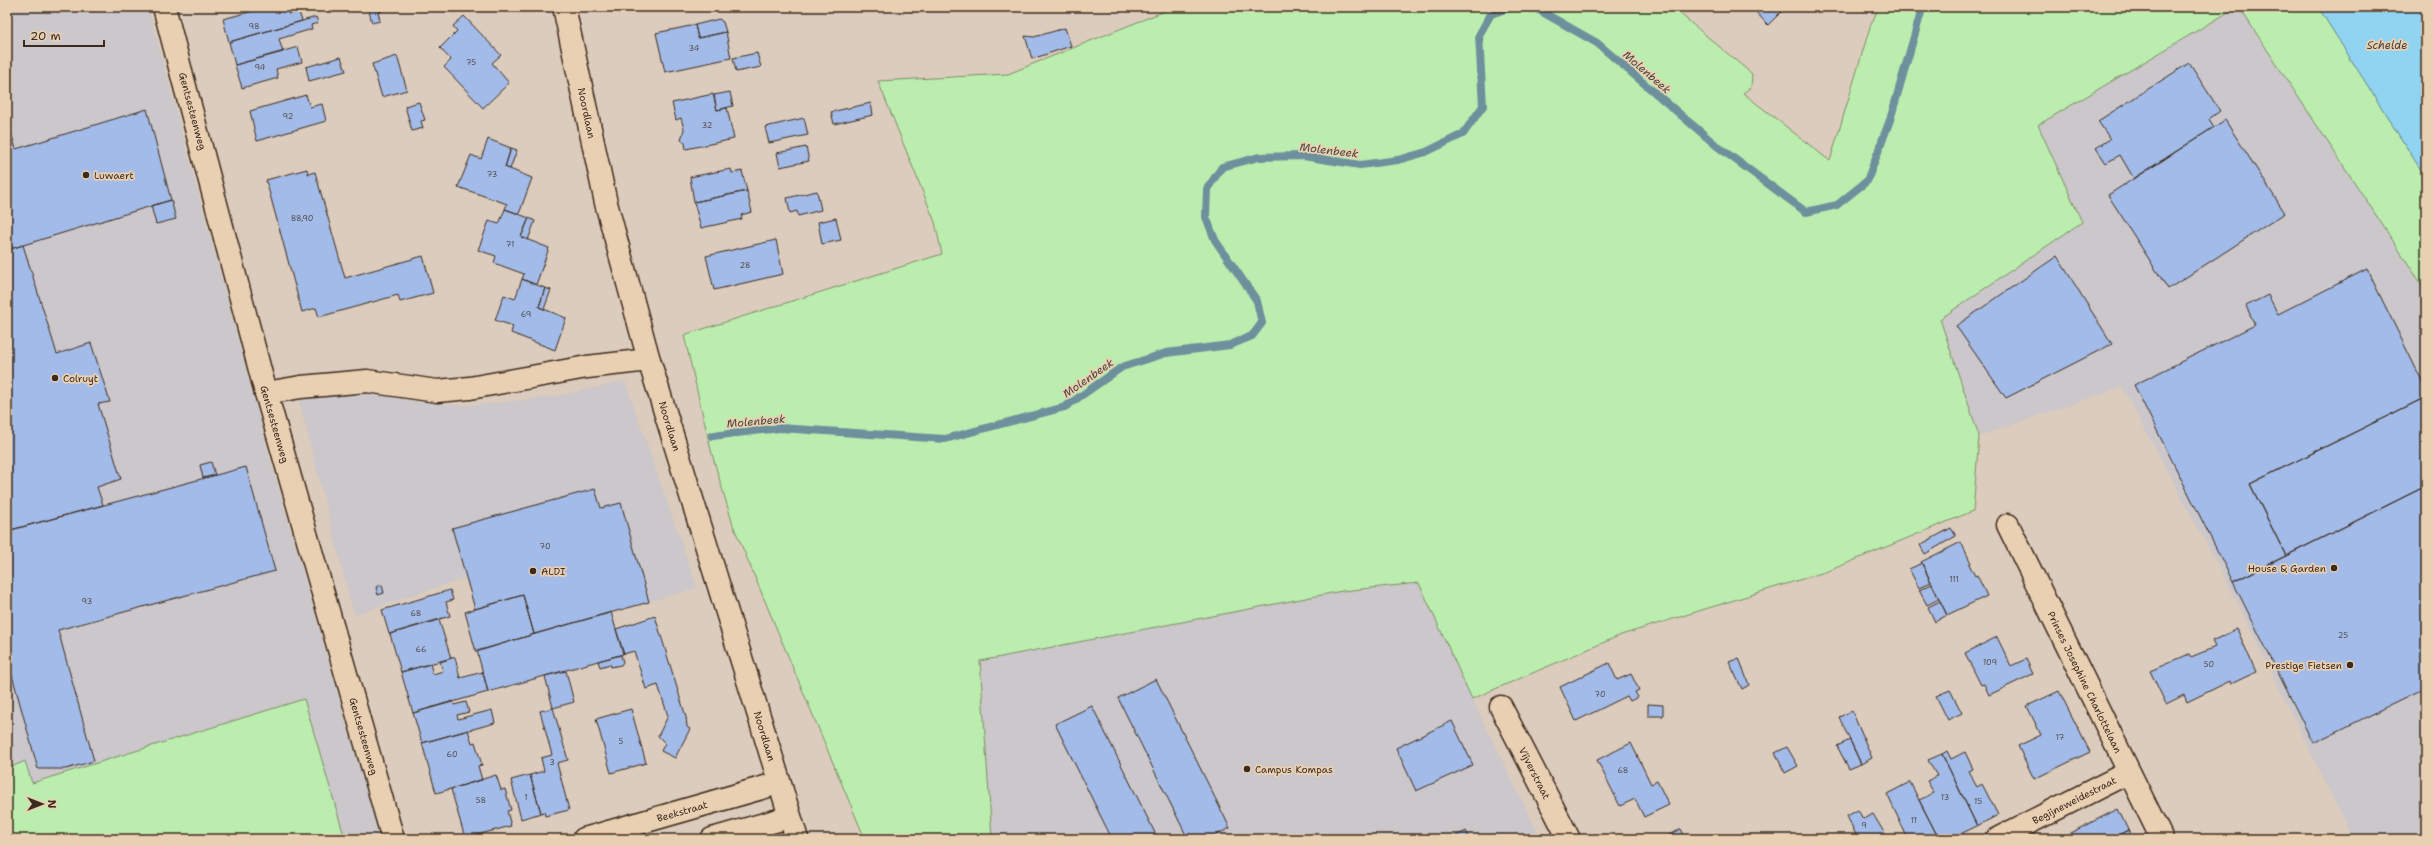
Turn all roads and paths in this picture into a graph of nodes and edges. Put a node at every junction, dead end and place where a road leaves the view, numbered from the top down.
1 (164, 7) edge
2 (564, 7) edge
3 (649, 360) junction
4 (266, 393) junction
5 (2008, 525) dead end
6 (1501, 707) dead end
7 (2129, 772) junction
8 (779, 783) junction
9 (789, 817) junction
10 (393, 839) edge
11 (584, 839) edge
12 (712, 839) edge
13 (797, 839) edge
14 (1569, 839) edge
15 (1997, 839) edge
16 (2162, 839) edge

1 - 4 street, Gentsesteenweg
2 - 3 street, Noordlaan
3 - 4 street
3 - 8 street, Noordlaan
4 - 10 street, Gentsesteenweg
5 - 7 street, Prinses Josephine Charlottelaan
6 - 14 street, Vijverstraat
7 - 15 street, Begijneweidestraat
7 - 16 street, Prinses Josephine Charlottelaan
8 - 9 street, Noordlaan
8 - 11 street, Beekstraat
9 - 12 street
9 - 13 street, Noordlaan

